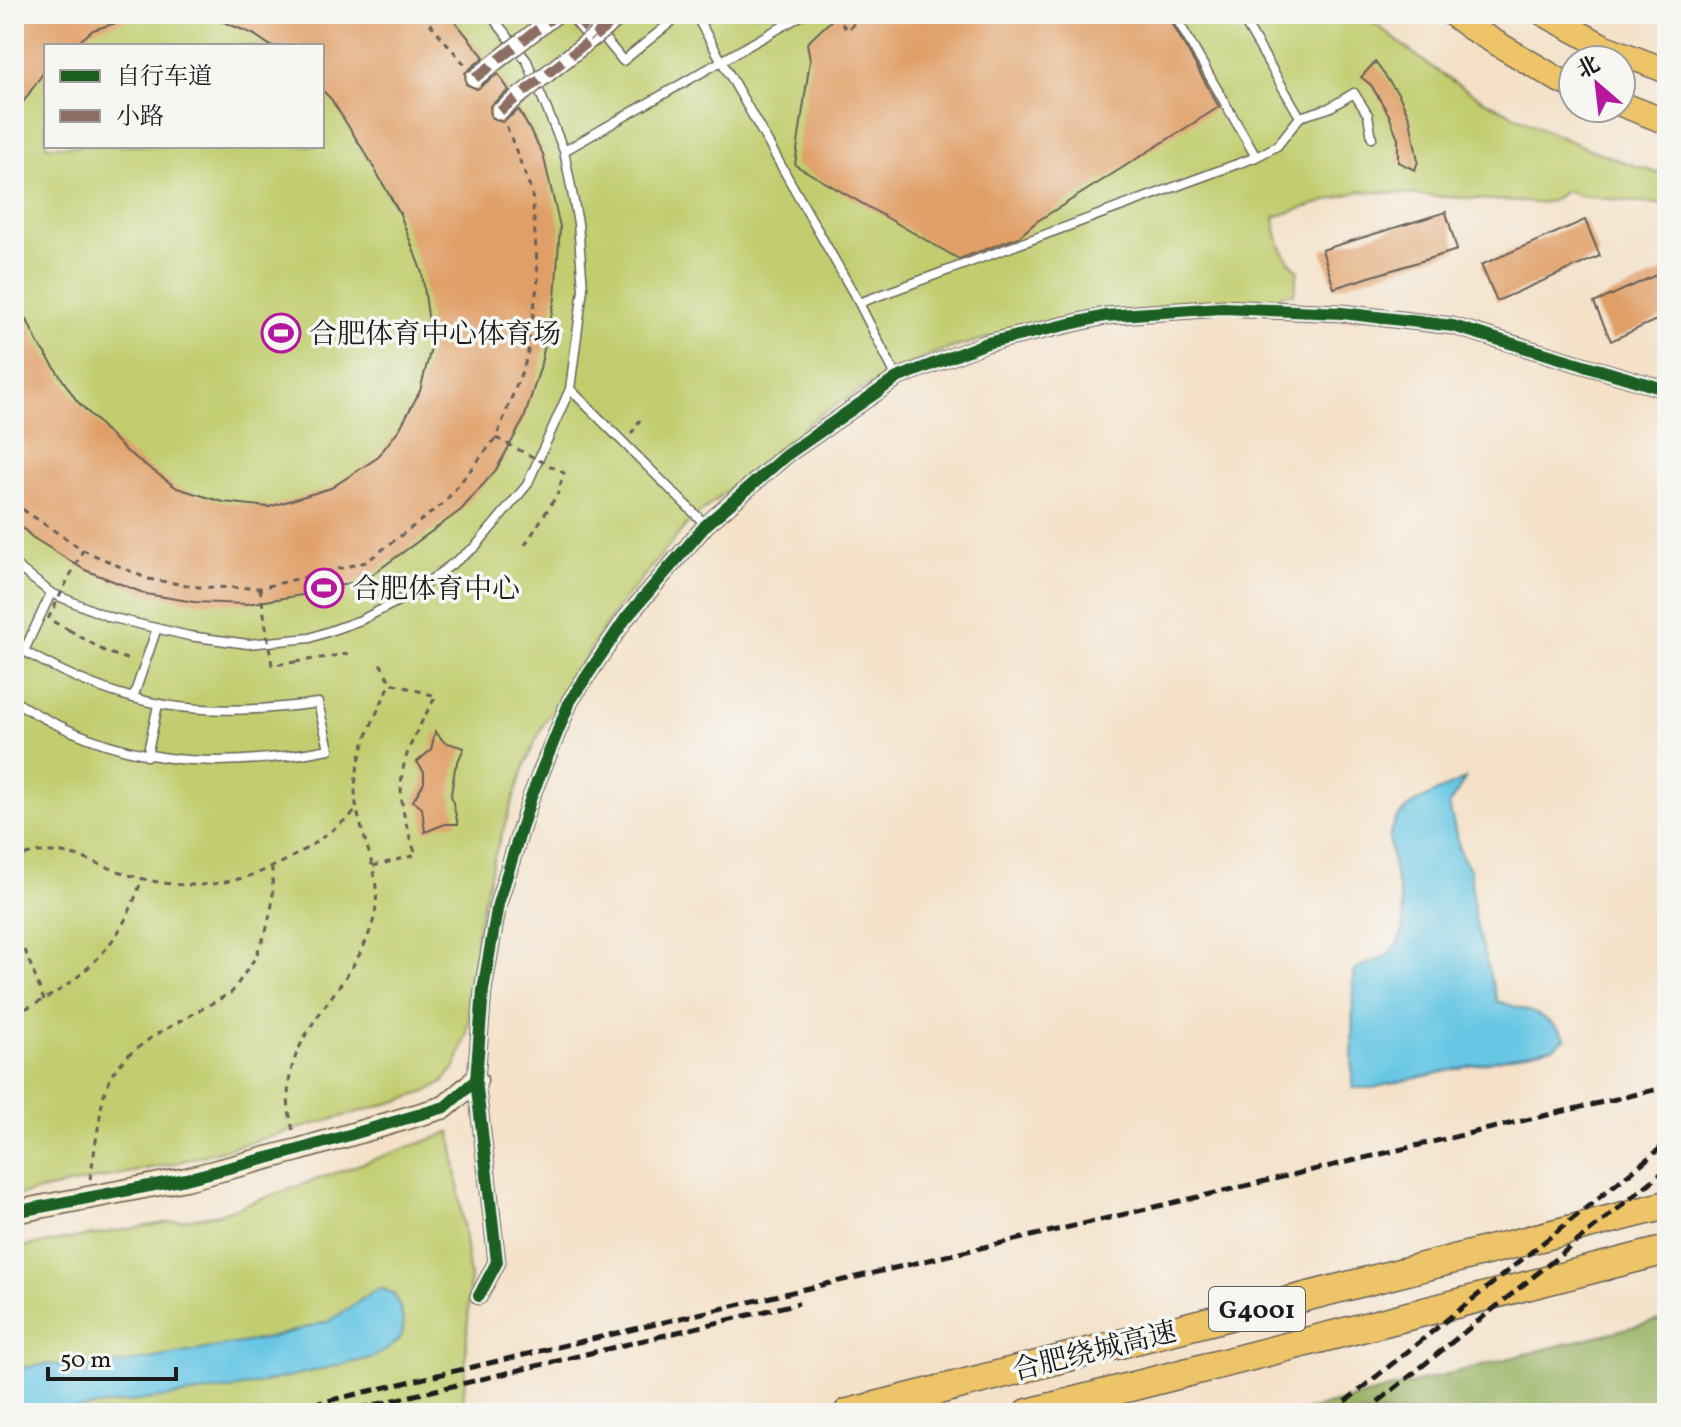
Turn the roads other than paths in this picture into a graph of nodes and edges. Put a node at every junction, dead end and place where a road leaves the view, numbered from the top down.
1 (490, 14) edge
2 (557, 14) edge
3 (574, 14) edge
4 (585, 14) edge
5 (623, 14) edge
6 (681, 14) edge
7 (695, 14) edge
8 (804, 14) edge
9 (1174, 14) edge
10 (1240, 14) edge
11 (1452, 14) edge
12 (1544, 14) edge
13 (594, 38) junction
14 (723, 61) junction
15 (1667, 71) edge
16 (475, 78) road end
17 (1557, 79) edge
18 (1637, 110) edge
19 (500, 111) road end
20 (1300, 117) junction
21 (1667, 122) edge
22 (1372, 138) dead end
23 (564, 151) junction
24 (1256, 157) junction
25 (859, 303) junction
26 (897, 378) junction
27 (570, 389) junction
28 (1667, 390) edge
29 (706, 525) junction
30 (14, 564) edge
31 (51, 593) junction
32 (157, 628) junction
33 (24, 651) junction
34 (14, 663) edge
35 (133, 698) junction
36 (14, 701) edge
37 (158, 705) junction
38 (147, 756) junction
39 (476, 1080) junction
40 (1667, 1205) edge
41 (14, 1212) edge
42 (1667, 1250) edge
43 (479, 1296) dead end
44 (848, 1413) edge
45 (1028, 1413) edge

1 - 23 lane
2 - 16 street, bridge
3 - 13 street
4 - 6 lane
5 - 13 street, bridge
7 - 14 lane
8 - 14 lane
9 - 24 lane
10 - 20 lane
11 - 17 main road
12 - 15 main road
13 - 19 street, bridge
14 - 23 lane
14 - 25 lane
18 - 21 main road
20 - 22 lane
20 - 24 lane
23 - 27 lane
24 - 25 lane
25 - 26 lane
26 - 28 street
26 - 29 street
27 - 29 lane
27 - 32 lane
29 - 39 street
30 - 31 lane
31 - 32 lane
31 - 33 lane
32 - 35 lane
33 - 34 lane
33 - 35 lane
35 - 37 lane
36 - 38 lane
37 - 38 lane
37 - 38 lane
39 - 41 street
39 - 43 street
40 - 44 highway, 合肥绕城高速 / G4001
42 - 45 highway, 合肥绕城高速 / G4001

